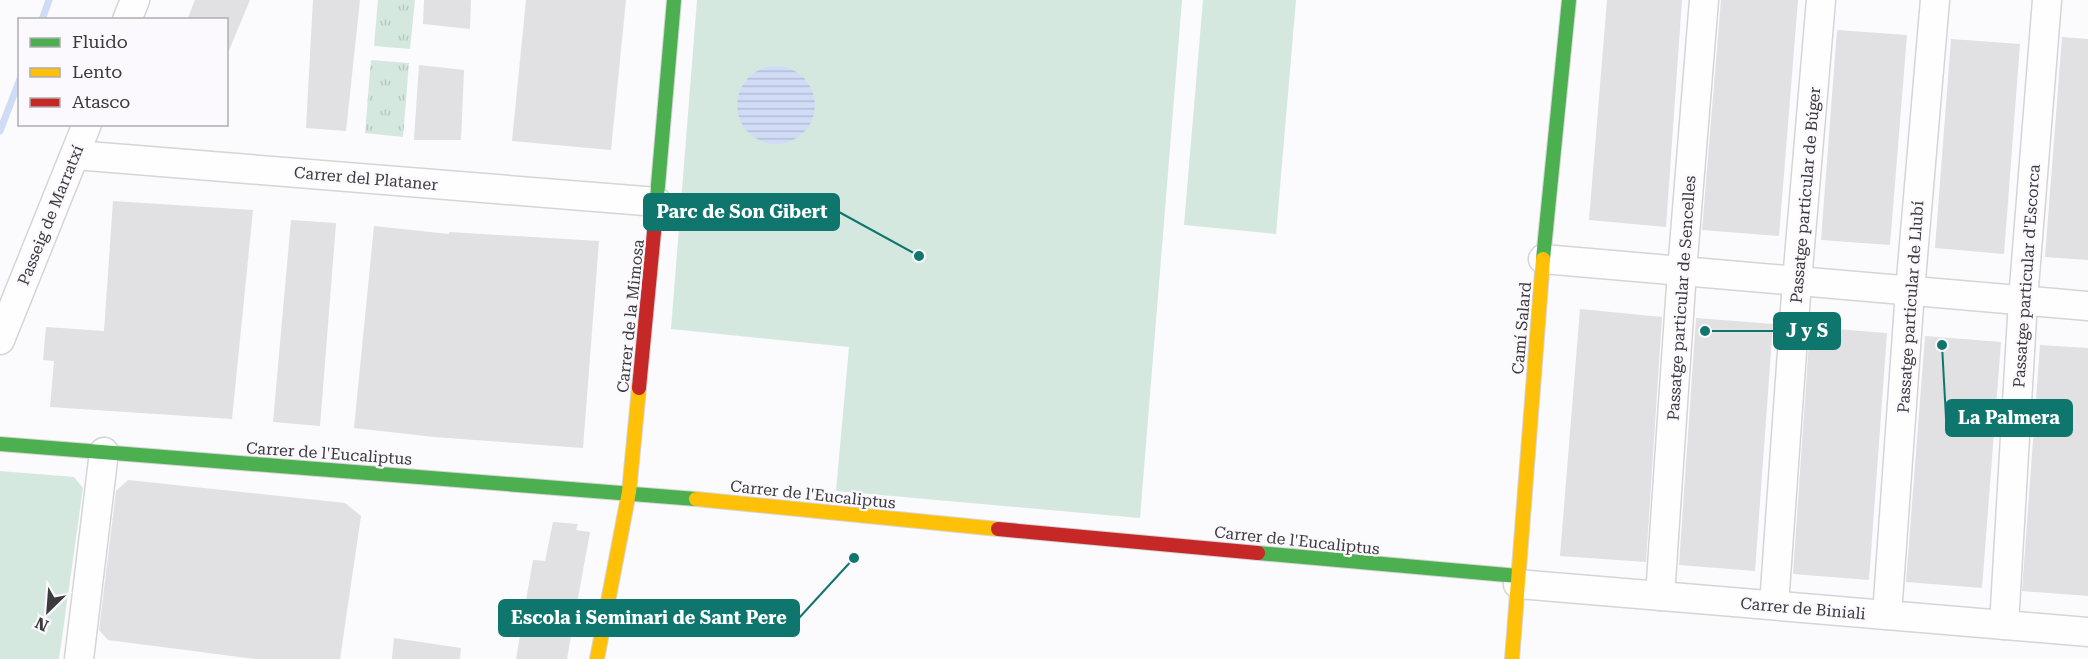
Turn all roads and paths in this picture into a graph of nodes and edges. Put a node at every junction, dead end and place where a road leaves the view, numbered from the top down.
1 (135, 0) edge
2 (674, 0) edge
3 (1569, 0) edge
4 (1704, 0) edge
5 (1821, 0) edge
6 (1935, 0) edge
7 (2047, 0) edge
8 (129, 18) edge
9 (86, 126) edge
10 (75, 155) junction
11 (657, 202) junction
12 (1544, 259) junction
13 (1682, 271) junction
14 (1797, 281) junction
15 (1910, 291) junction
16 (2023, 300) junction
17 (2088, 306) edge
18 (0, 340) edge
19 (0, 444) edge
20 (104, 452) junction
21 (629, 492) junction
22 (1518, 580) junction
23 (1660, 596) junction
24 (1774, 605) junction
25 (1887, 615) junction
26 (2004, 625) junction
27 (2088, 632) edge
28 (79, 659) edge
29 (597, 659) edge
30 (1512, 659) edge

1 - 8 street
2 - 11 street, Carrer de la Mimosa
3 - 12 street, Camí Salard
4 - 13 street, Passatge particular de Sencelles
5 - 14 street, Passatge particular de Búger
6 - 15 street, Passatge particular de Llubí
7 - 16 street, Passatge particular d'Escorca
9 - 10 street, Passeig de Marratxí
10 - 11 street, Carrer del Plataner
10 - 18 street, Passeig de Marratxí
11 - 21 street, Carrer de la Mimosa
12 - 13 street
12 - 22 street, Camí Salard
13 - 14 street
13 - 23 street, Passatge particular de Sencelles
14 - 15 street
14 - 24 street, Passatge particular de Búger
15 - 16 street
15 - 25 street, Passatge particular de Llubí
16 - 17 street
16 - 26 street, Passatge particular d'Escorca
19 - 20 street, Carrer de l'Eucaliptus
20 - 21 street, Carrer de l'Eucaliptus
20 - 28 street
21 - 22 street, Carrer de l'Eucaliptus
21 - 29 street, Carrer de la Mimosa
22 - 23 street, Carrer de Biniali
22 - 30 street, Camí Salard
23 - 24 street, Carrer de Biniali
24 - 25 street, Carrer de Biniali
25 - 26 street, Carrer de Biniali
26 - 27 street, Carrer de Biniali

